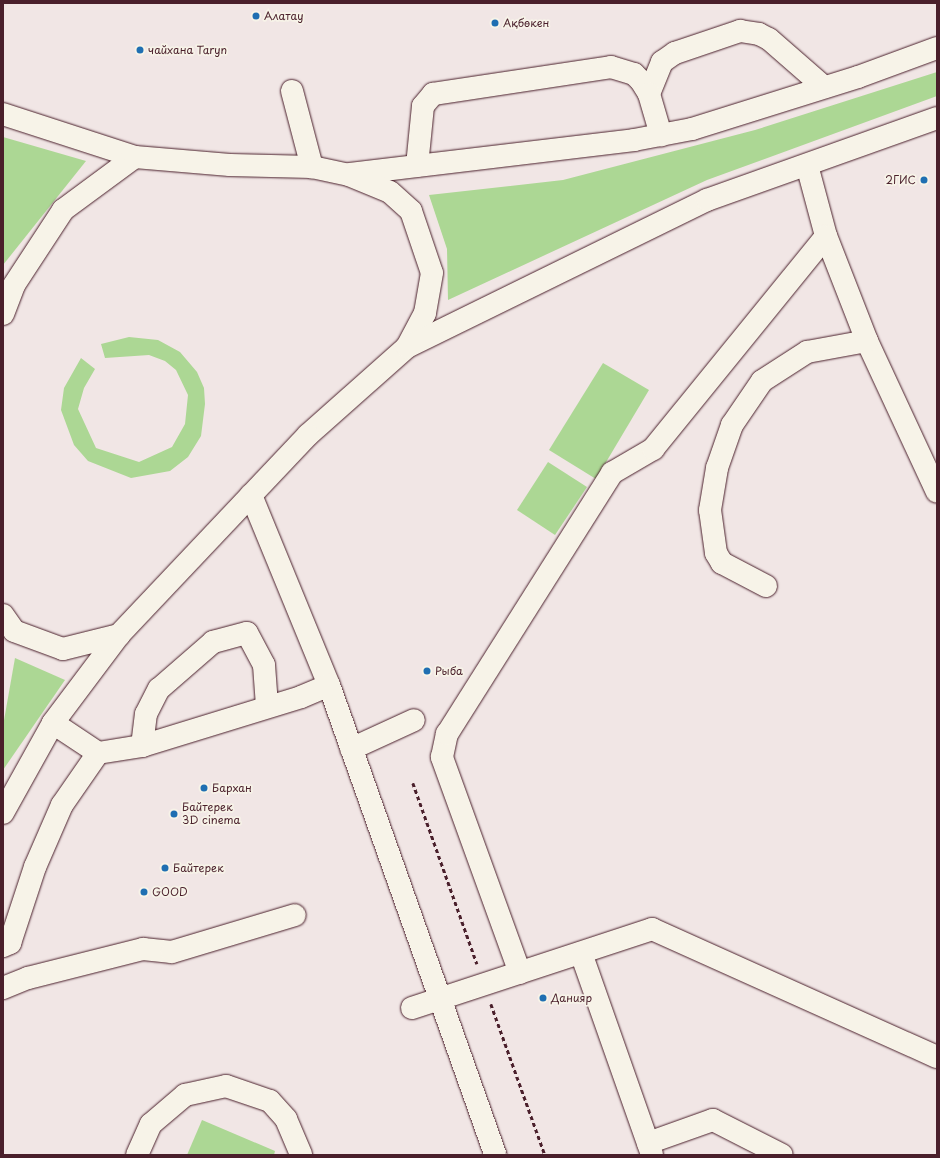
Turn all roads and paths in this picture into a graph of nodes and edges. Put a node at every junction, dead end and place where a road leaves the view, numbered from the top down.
1 (937, 48) edge
2 (824, 86) junction
3 (292, 91) dead end
4 (649, 94) junction
5 (3, 114) edge
6 (937, 118) edge
7 (661, 135) junction
8 (135, 157) junction
9 (806, 165) junction
10 (417, 166) junction
11 (312, 167) junction
12 (349, 175) junction
13 (826, 236) junction
14 (3, 314) edge
15 (867, 341) junction
16 (407, 347) junction
17 (937, 492) edge
18 (251, 495) junction
19 (766, 586) dead end
20 (3, 616) edge
21 (118, 636) junction
22 (329, 686) junction
23 (267, 706) junction
24 (414, 720) dead end
25 (53, 723) junction
26 (142, 746) junction
27 (351, 749) junction
28 (98, 753) junction
29 (3, 813) edge
30 (295, 915) dead end
31 (3, 946) edge
32 (581, 953) junction
33 (520, 973) junction
34 (3, 988) edge
35 (439, 998) junction
36 (412, 1008) dead end
37 (937, 1057) edge
38 (650, 1149) edge
39 (136, 1155) edge
40 (301, 1155) edge
41 (495, 1155) edge
42 (782, 1155) edge

1 - 2 main road
2 - 4 main road
2 - 7 main road
3 - 11 main road
4 - 7 main road
4 - 10 main road
5 - 8 main road
6 - 9 main road
7 - 10 main road
8 - 11 main road
8 - 14 main road
9 - 13 main road
9 - 16 main road
10 - 12 main road
11 - 12 main road
12 - 16 main road
13 - 15 main road
13 - 33 main road
15 - 17 main road
15 - 19 main road
16 - 18 main road
18 - 21 main road
18 - 22 main road
20 - 21 main road
21 - 25 main road
22 - 23 main road
22 - 27 main road
23 - 26 main road
23 - 26 main road
24 - 27 main road
25 - 28 main road
25 - 29 main road
26 - 28 main road
27 - 35 main road
28 - 31 main road
30 - 34 main road
32 - 33 main road
32 - 37 main road
32 - 38 main road
33 - 35 main road
35 - 36 main road
35 - 41 main road
38 - 42 main road
39 - 40 main road

